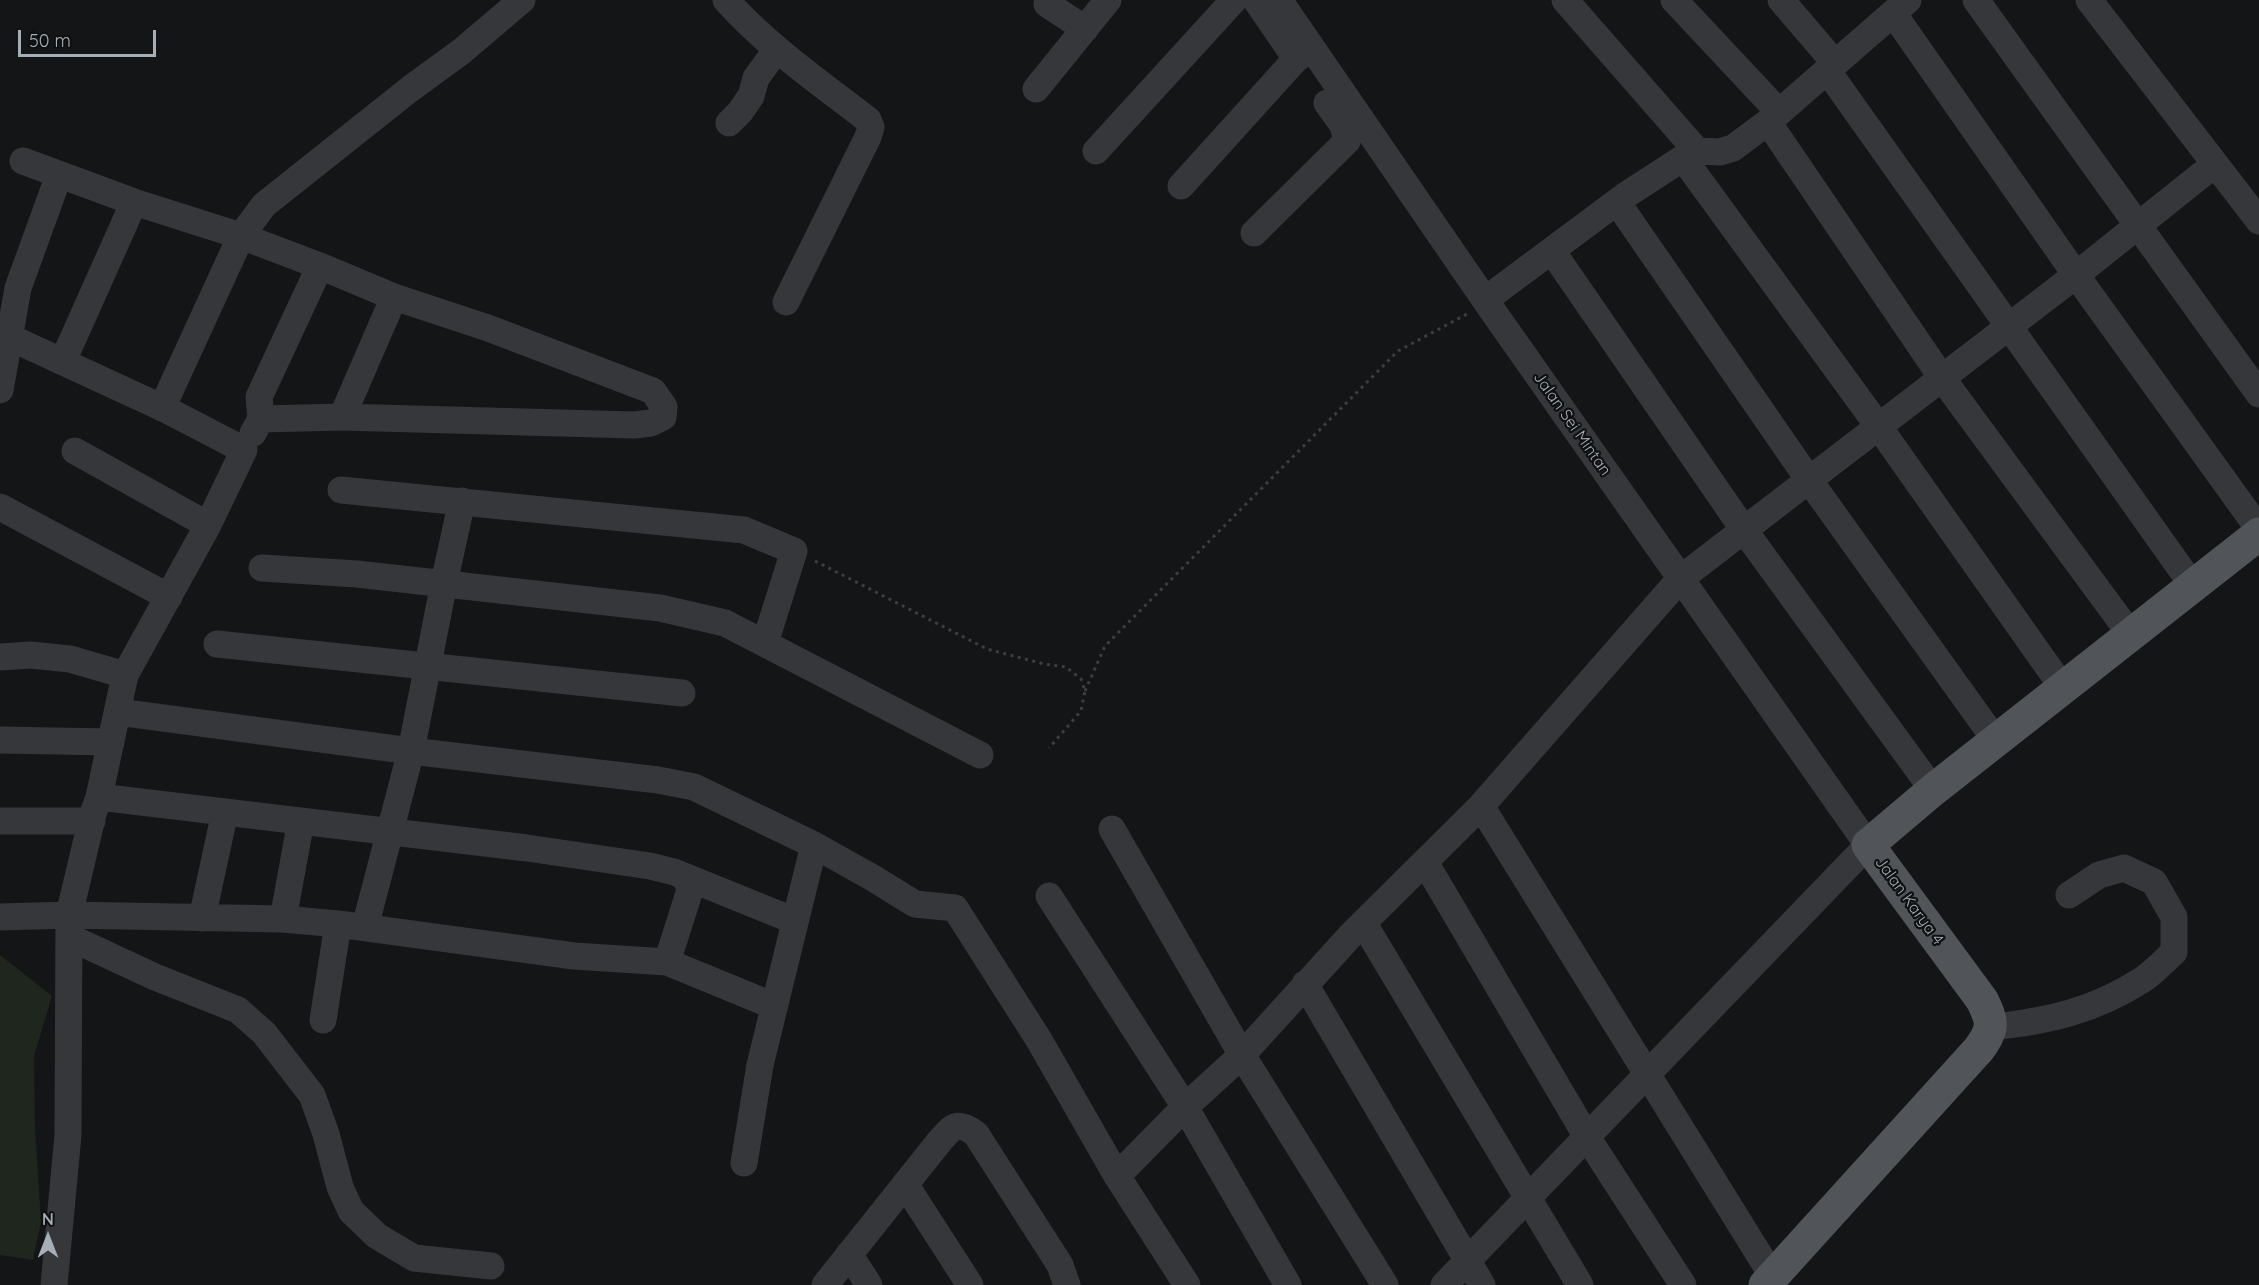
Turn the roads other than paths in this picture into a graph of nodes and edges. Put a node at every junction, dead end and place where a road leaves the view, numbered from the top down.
1 (522, 0) edge
2 (726, 0) edge
3 (1108, 0) edge
4 (1234, 0) edge
5 (1256, 0) edge
6 (1280, 0) edge
7 (1565, 0) edge
8 (1674, 0) edge
9 (1781, 0) edge
10 (1976, 0) edge
11 (2089, 0) edge
12 (1045, 1) edge
13 (1901, 4) edge
14 (1084, 29) junction
15 (777, 49) junction
16 (1304, 53) junction
17 (1831, 66) junction
18 (1036, 89) dead end
19 (1773, 117) junction
20 (729, 123) dead end
21 (1096, 151) dead end
22 (1690, 154) junction
23 (23, 161) dead end
24 (2215, 164) junction
25 (59, 175) junction
26 (1180, 186) dead end
27 (134, 202) junction
28 (1617, 202) junction
29 (2259, 221) edge
30 (2138, 225) junction
31 (1254, 233) dead end
32 (240, 236) junction
33 (1552, 251) junction
34 (320, 266) junction
35 (2076, 275) junction
36 (394, 297) junction
37 (1485, 300) junction
38 (786, 302) dead end
39 (2009, 327) junction
40 (9, 337) junction
41 (63, 361) junction
42 (1942, 378) junction
43 (0, 390) edge
44 (2259, 394) edge
45 (162, 408) junction
46 (342, 417) junction
47 (261, 419) junction
48 (1879, 427) junction
49 (244, 450) junction
50 (75, 451) dead end
51 (1809, 480) junction
52 (341, 490) dead end
53 (462, 501) junction
54 (0, 507) edge
55 (208, 525) junction
56 (2259, 529) edge
57 (1744, 530) junction
58 (2259, 534) edge
59 (262, 568) dead end
60 (1680, 579) junction
61 (444, 583) junction
62 (2193, 586) junction
63 (169, 597) junction
64 (2131, 635) junction
65 (765, 643) junction
66 (217, 644) dead end
67 (0, 657) edge
68 (428, 667) junction
69 (125, 675) junction
70 (2063, 688) junction
71 (682, 693) dead end
72 (118, 712) junction
73 (0, 740) edge
74 (1996, 741) junction
75 (111, 742) junction
76 (411, 751) junction
77 (980, 755) dead end
78 (1934, 790) junction
79 (1481, 806) junction
80 (95, 809) junction
81 (225, 812) junction
82 (0, 820) edge
83 (301, 821) junction
84 (1112, 829) dead end
85 (390, 831) junction
86 (814, 845) junction
87 (1868, 845) junction
88 (1425, 862) junction
89 (686, 878) junction
90 (2068, 895) dead end
91 (1049, 896) dead end
92 (0, 917) edge
93 (202, 918) junction
94 (283, 919) junction
95 (795, 921) junction
96 (338, 924) junction
97 (1364, 924) junction
98 (69, 926) junction
99 (365, 927) junction
100 (667, 962) junction
101 (1305, 984) junction
102 (774, 1006) junction
103 (323, 1020) dead end
104 (1992, 1028) junction
105 (1242, 1055) junction
106 (1647, 1075) junction
107 (1185, 1107) junction
108 (1587, 1137) junction
109 (744, 1163) dead end
110 (1118, 1176) junction
111 (905, 1184) junction
112 (1527, 1199) junction
113 (849, 1254) junction
114 (1467, 1261) junction
115 (491, 1266) dead end
116 (1769, 1281) edge
117 (54, 1285) edge
118 (825, 1285) edge
119 (869, 1285) edge
120 (970, 1285) edge
121 (1067, 1285) edge
122 (1187, 1285) edge
123 (1288, 1285) edge
124 (1385, 1285) edge
125 (1444, 1285) edge
126 (1482, 1285) edge
127 (1580, 1285) edge
128 (1683, 1285) edge

1 - 32 street
2 - 15 street
3 - 14 street
4 - 21 street
5 - 16 street
6 - 16 street, Jalan Sei Mintan
7 - 22 street
8 - 19 street
9 - 17 street
10 - 30 street
11 - 24 street
12 - 14 street
13 - 17 street
13 - 35 street
14 - 18 street
15 - 20 street
15 - 38 street
16 - 26 street
16 - 31 street
16 - 37 street, Jalan Sei Mintan
17 - 19 street
17 - 39 street
19 - 22 street
19 - 42 street
22 - 28 street
22 - 48 street
23 - 25 street
24 - 29 street
24 - 30 street
25 - 27 street
25 - 40 street
27 - 32 street
27 - 41 street
28 - 33 street
28 - 51 street
30 - 35 street
30 - 44 street
32 - 34 street
32 - 45 street
33 - 37 street
33 - 57 street
34 - 36 street
34 - 47 street
35 - 39 street
35 - 56 street
36 - 46 street
36 - 46 street
37 - 60 street, Jalan Sei Mintan
39 - 42 street
39 - 62 street
40 - 41 street
40 - 43 street
41 - 45 street
42 - 48 street
42 - 64 street
45 - 49 street
46 - 47 street
47 - 49 street
48 - 51 street
48 - 70 street
49 - 55 street
50 - 55 street
51 - 57 street
51 - 74 street
52 - 53 street
53 - 61 street
53 - 65 street
54 - 63 street
55 - 63 street
57 - 60 street
57 - 78 street
58 - 62 main road, Jalan Karya 4
59 - 61 street
60 - 79 street
60 - 87 street, Jalan Sei Mintan
61 - 65 street
61 - 68 street
62 - 64 main road, Jalan Karya 4
63 - 69 street
64 - 70 main road, Jalan Karya 4
65 - 77 street
66 - 68 street
67 - 69 street
68 - 71 street
68 - 76 street
69 - 72 street
70 - 74 main road, Jalan Karya 4
72 - 75 street
72 - 76 street
73 - 75 street
74 - 78 main road, Jalan Karya 4
75 - 80 street
76 - 85 street
76 - 86 street
78 - 87 main road, Jalan Karya 4
79 - 88 street
79 - 106 street
80 - 81 street
80 - 82 street
80 - 98 street
81 - 83 street
81 - 93 street
83 - 85 street
83 - 94 street
84 - 105 street
85 - 89 street
85 - 99 street
86 - 95 street
86 - 110 street
87 - 104 main road, Jalan Karya 4
87 - 106 street
88 - 97 street
88 - 108 street
89 - 95 street
89 - 100 street
90 - 104 street
91 - 107 street
92 - 98 street
93 - 94 street
93 - 98 street
94 - 96 street
95 - 102 street
96 - 99 street
96 - 103 street
97 - 101 street
97 - 112 street
98 - 115 street
98 - 117 street
99 - 100 street
100 - 102 street
101 - 105 street
101 - 114 street
102 - 109 street
104 - 116 main road
105 - 107 street
105 - 124 street
106 - 108 street
106 - 116 street
107 - 110 street
107 - 123 street
108 - 112 street
108 - 128 street
110 - 122 street
111 - 113 street
111 - 120 street
111 - 121 street
112 - 114 street
112 - 127 street
113 - 118 street
113 - 119 street
114 - 125 street
114 - 126 street

